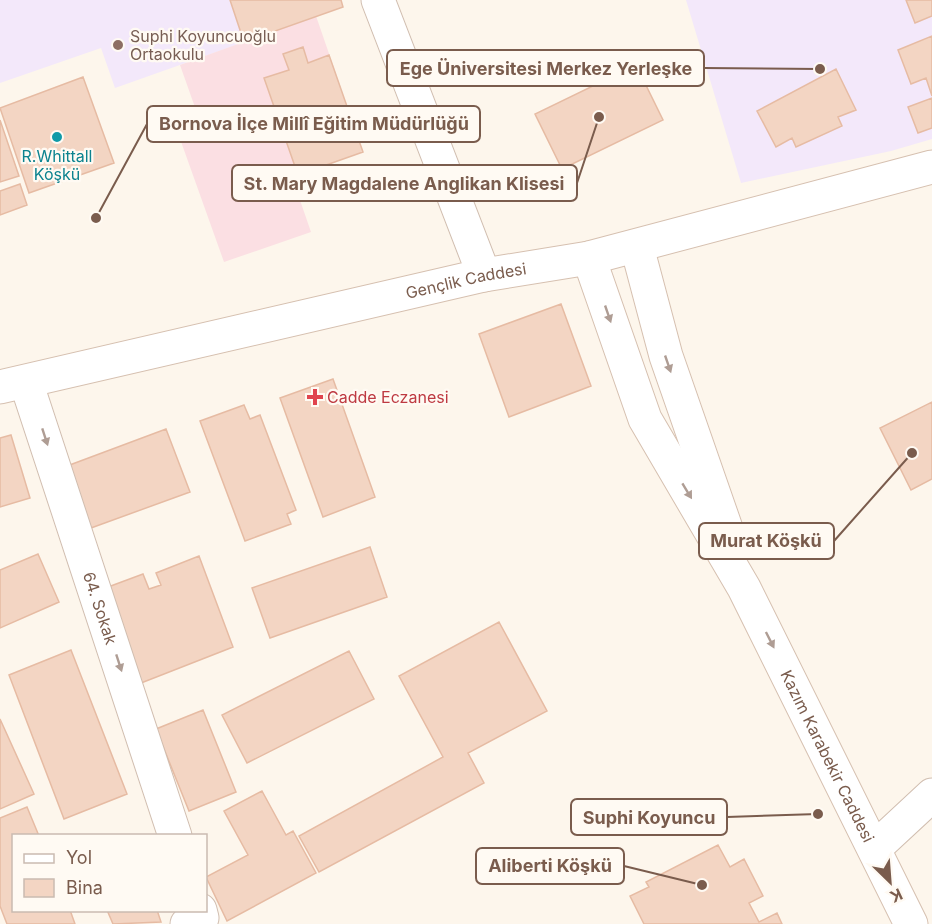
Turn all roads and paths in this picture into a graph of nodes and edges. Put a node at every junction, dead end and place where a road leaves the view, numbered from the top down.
1 (378, 0) edge
2 (932, 167) edge
3 (637, 247) junction
4 (589, 258) junction
5 (484, 275) junction
6 (13, 385) edge
7 (744, 588) junction
8 (932, 795) edge
9 (174, 834) edge
10 (875, 848) junction
11 (911, 924) edge

1 - 5 main road
2 - 3 main road, Gençlik Caddesi
3 - 4 main road, Gençlik Caddesi
3 -> 7 main road, Kazım Karabekir Caddesi
4 - 5 main road, Gençlik Caddesi
4 -> 7 main road, Kazım Karabekir Caddesi
5 - 6 main road, Gençlik Caddesi
6 -> 9 main road, 64. Sokak
7 -> 10 main road, Kazım Karabekir Caddesi
8 - 10 main road
10 - 11 main road, Kazım Karabekir Caddesi

